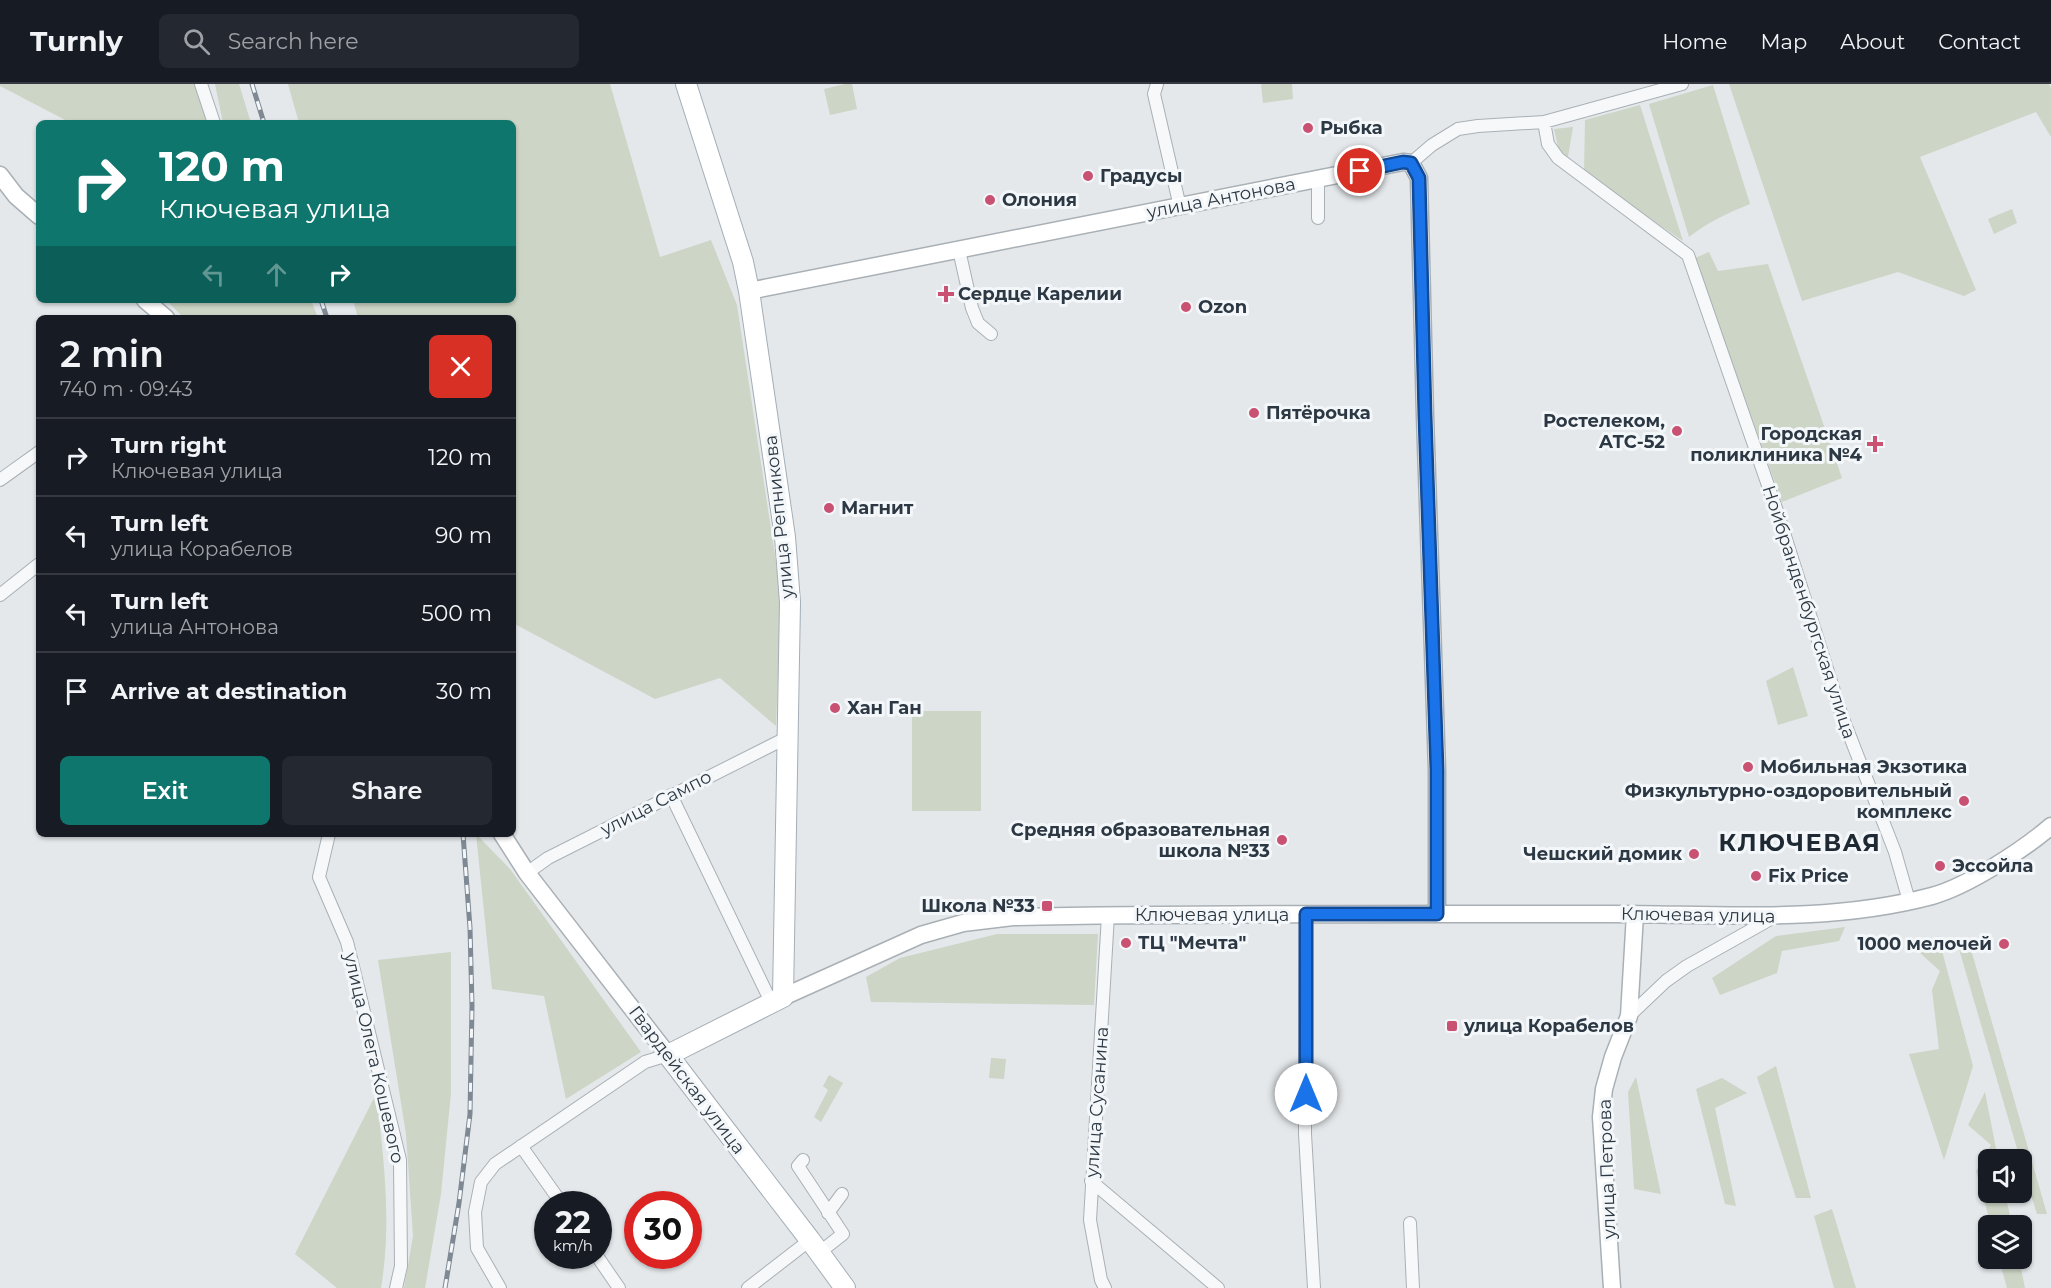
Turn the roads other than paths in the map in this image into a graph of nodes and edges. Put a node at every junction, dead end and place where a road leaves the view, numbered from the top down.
1 (201, 84) edge
2 (686, 84) edge
3 (1157, 84) edge
4 (1682, 84) edge
5 (213, 120) edge
6 (1544, 122) junction
7 (1411, 163) junction
8 (0, 175) edge
9 (1318, 179) junction
10 (1180, 207) junction
11 (36, 213) edge
12 (1318, 218) dead end
13 (959, 250) junction
14 (749, 291) junction
15 (148, 303) edge
16 (162, 315) edge
17 (991, 334) dead end
18 (36, 454) edge
19 (0, 480) edge
20 (36, 566) edge
21 (0, 595) edge
22 (788, 737) junction
23 (671, 795) junction
24 (2051, 826) edge
25 (328, 837) edge
26 (504, 837) edge
27 (527, 873) junction
28 (1909, 901) junction
29 (1306, 914) junction
30 (1437, 914) junction
31 (1635, 914) junction
32 (1108, 915) junction
33 (1776, 916) junction
34 (777, 1000) junction
35 (1629, 1016) junction
36 (668, 1055) junction
37 (521, 1146) junction
38 (803, 1160) dead end
39 (1091, 1181) junction
40 (553, 1191) edge
41 (842, 1194) dead end
42 (828, 1213) junction
43 (1410, 1223) dead end
44 (815, 1246) junction
45 (606, 1269) edge
46 (396, 1288) edge
47 (500, 1288) edge
48 (619, 1288) edge
49 (747, 1288) edge
50 (845, 1288) edge
51 (1105, 1288) edge
52 (1218, 1288) edge
53 (1314, 1288) edge
54 (1413, 1288) edge
55 (1612, 1288) edge

1 - 5 street
2 - 14 main road, улица Репникова
3 - 10 street
4 - 6 street
6 - 7 street
6 - 28 street, Нойбранденбургская улица
7 - 9 street, улица Антонова
7 - 30 street
8 - 11 street
9 - 10 street, улица Антонова
9 - 12 street
10 - 13 street, улица Антонова
13 - 14 street, улица Антонова
13 - 17 street
14 - 22 main road, улица Репникова
15 - 16 street
18 - 19 street
20 - 21 street
22 - 23 street, улица Сампо
22 - 34 main road, улица Репникова
23 - 27 street, улица Сампо
23 - 34 street
24 - 28 street, Ключевая улица
25 - 46 street, улица Олега Кошевого
26 - 27 street, Гвардейская улица
27 - 36 street, Гвардейская улица
28 - 33 street, Ключевая улица
29 - 30 street, Ключевая улица
29 - 32 street, Ключевая улица
29 - 53 street
30 - 31 street, Ключевая улица
31 - 33 street, Ключевая улица
31 - 35 street
32 - 34 street, Ключевая улица
32 - 39 street, улица Сусанина
33 - 35 street, улица Петрова
34 - 36 main road, Ключевая улица
35 - 55 street, улица Петрова
36 - 37 street
36 - 44 main road, Гвардейская улица
37 - 40 street
37 - 47 street
38 - 42 street
39 - 51 street, улица Сусанина
39 - 52 street
41 - 42 street
42 - 44 street
43 - 54 street
44 - 49 street
44 - 50 main road, Гвардейская улица
45 - 48 street

